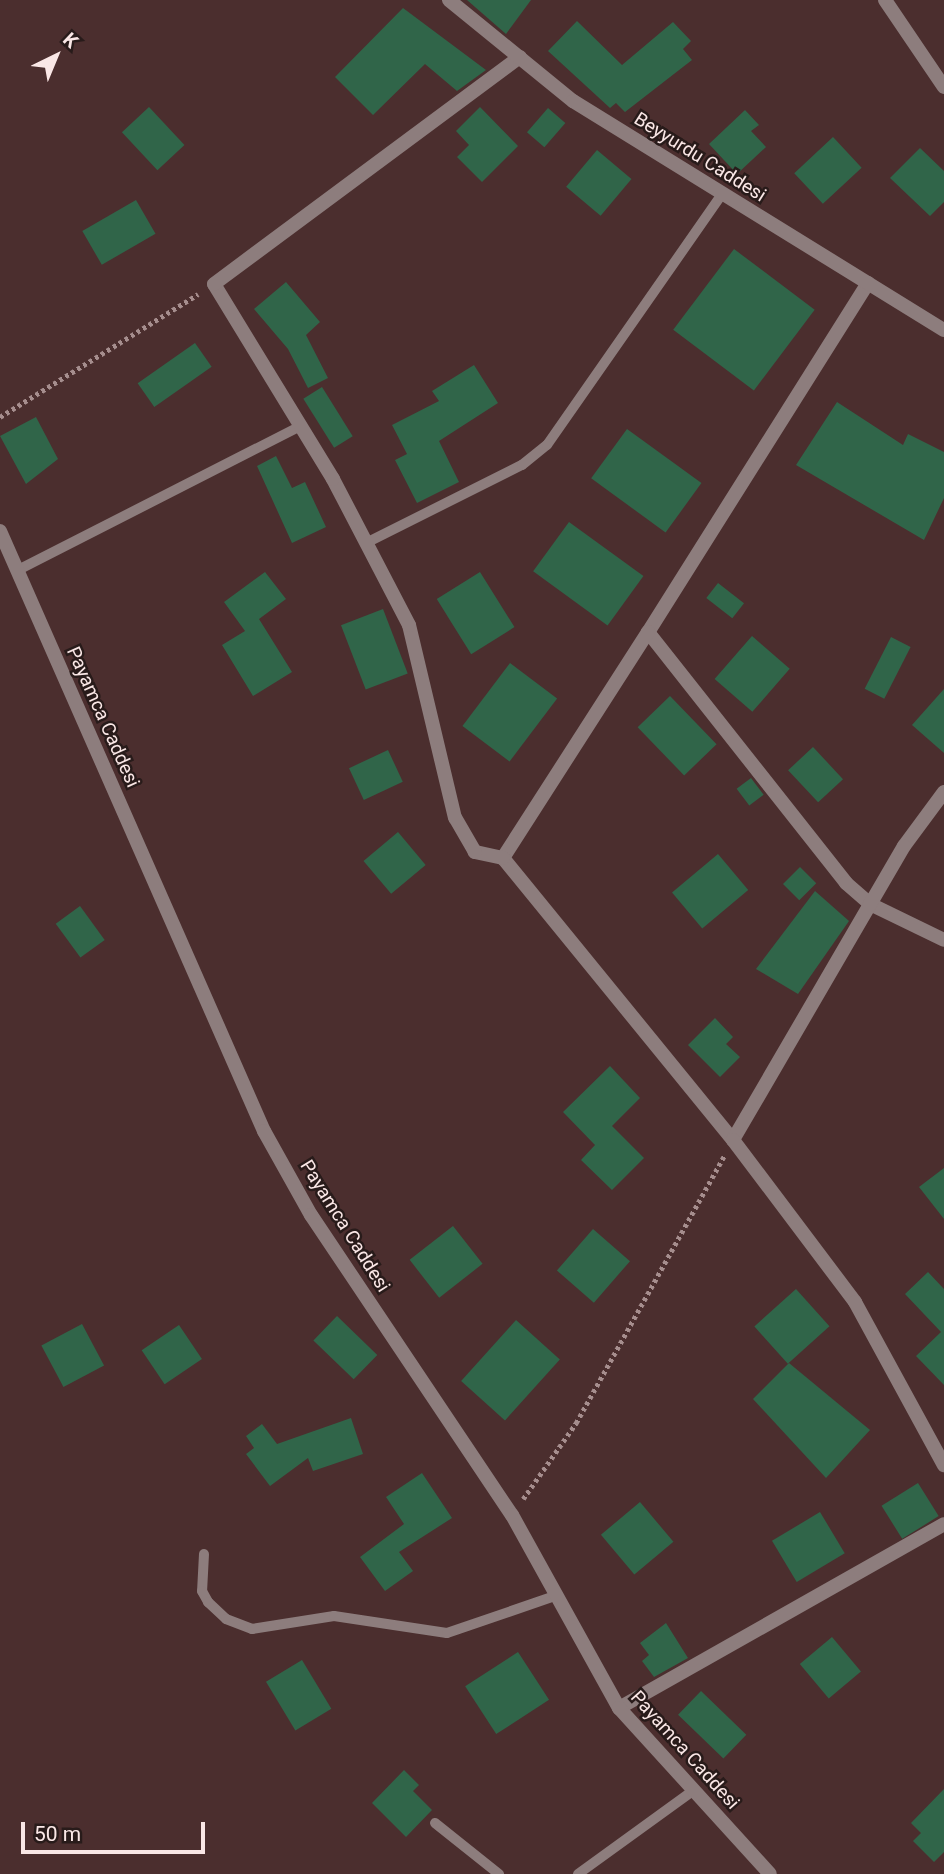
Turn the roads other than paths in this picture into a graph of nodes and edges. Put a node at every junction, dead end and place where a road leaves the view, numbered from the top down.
1 (449, 0) edge
2 (885, 0) edge
3 (520, 57) junction
4 (944, 87) edge
5 (723, 193) junction
6 (868, 283) junction
7 (944, 330) edge
8 (301, 426) junction
9 (0, 531) edge
10 (366, 543) junction
11 (18, 570) junction
12 (648, 632) junction
13 (944, 792) edge
14 (503, 858) junction
15 (870, 904) junction
16 (944, 940) edge
17 (733, 1140) junction
18 (944, 1465) edge
19 (944, 1524) edge
20 (204, 1554) dead end
21 (558, 1595) junction
22 (619, 1707) junction
23 (694, 1790) junction
24 (435, 1823) dead end
25 (499, 1874) edge
26 (578, 1874) edge
27 (770, 1874) edge

1 - 3 street, Beyyurdu Caddesi
2 - 4 street
3 - 5 street, Beyyurdu Caddesi
3 - 8 street
5 - 6 street, Beyyurdu Caddesi
5 - 10 lane
6 - 7 street, Beyyurdu Caddesi
6 - 12 street
8 - 10 street
8 - 11 lane
9 - 11 street, Payamca Caddesi
10 - 14 street
11 - 21 street, Payamca Caddesi
12 - 14 street
12 - 15 street
13 - 15 street
14 - 17 street
15 - 16 street
15 - 17 street
17 - 18 street
19 - 22 street
20 - 21 lane
21 - 22 street, Payamca Caddesi
22 - 23 street, Payamca Caddesi
23 - 26 lane
23 - 27 street, Payamca Caddesi
24 - 25 lane

